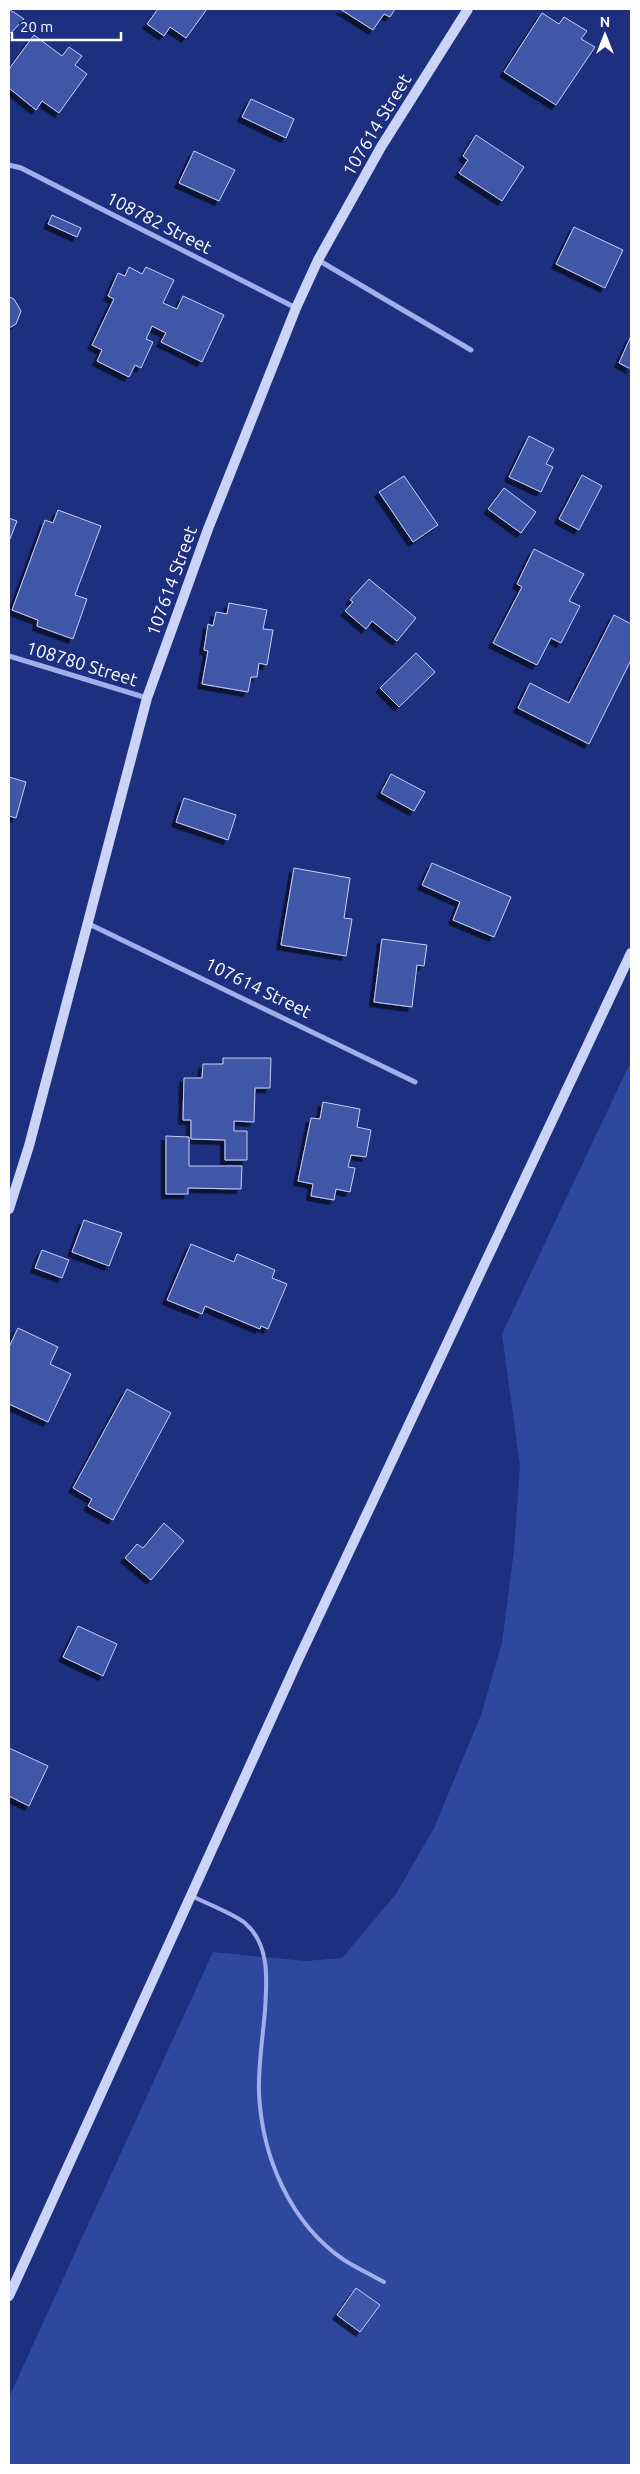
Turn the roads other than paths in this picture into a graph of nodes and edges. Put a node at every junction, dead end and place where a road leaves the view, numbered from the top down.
1 (468, 9) edge
2 (9, 165) edge
3 (318, 260) junction
4 (296, 308) junction
5 (471, 350) dead end
6 (9, 656) edge
7 (147, 698) junction
8 (86, 923) junction
9 (631, 953) edge
10 (415, 1082) dead end
11 (9, 1209) edge
12 (191, 1896) junction
13 (384, 2282) dead end
14 (9, 2296) edge

1 - 3 main road, 107614 Street
2 - 4 street, 108782 Street
3 - 4 main road, 107614 Street
3 - 5 street
4 - 7 main road, 107614 Street
6 - 7 street, 108780 Street
7 - 8 main road, 107614 Street
8 - 10 street, 107614 Street
8 - 11 main road, 107614 Street
9 - 12 main road
12 - 13 lane
12 - 14 main road

